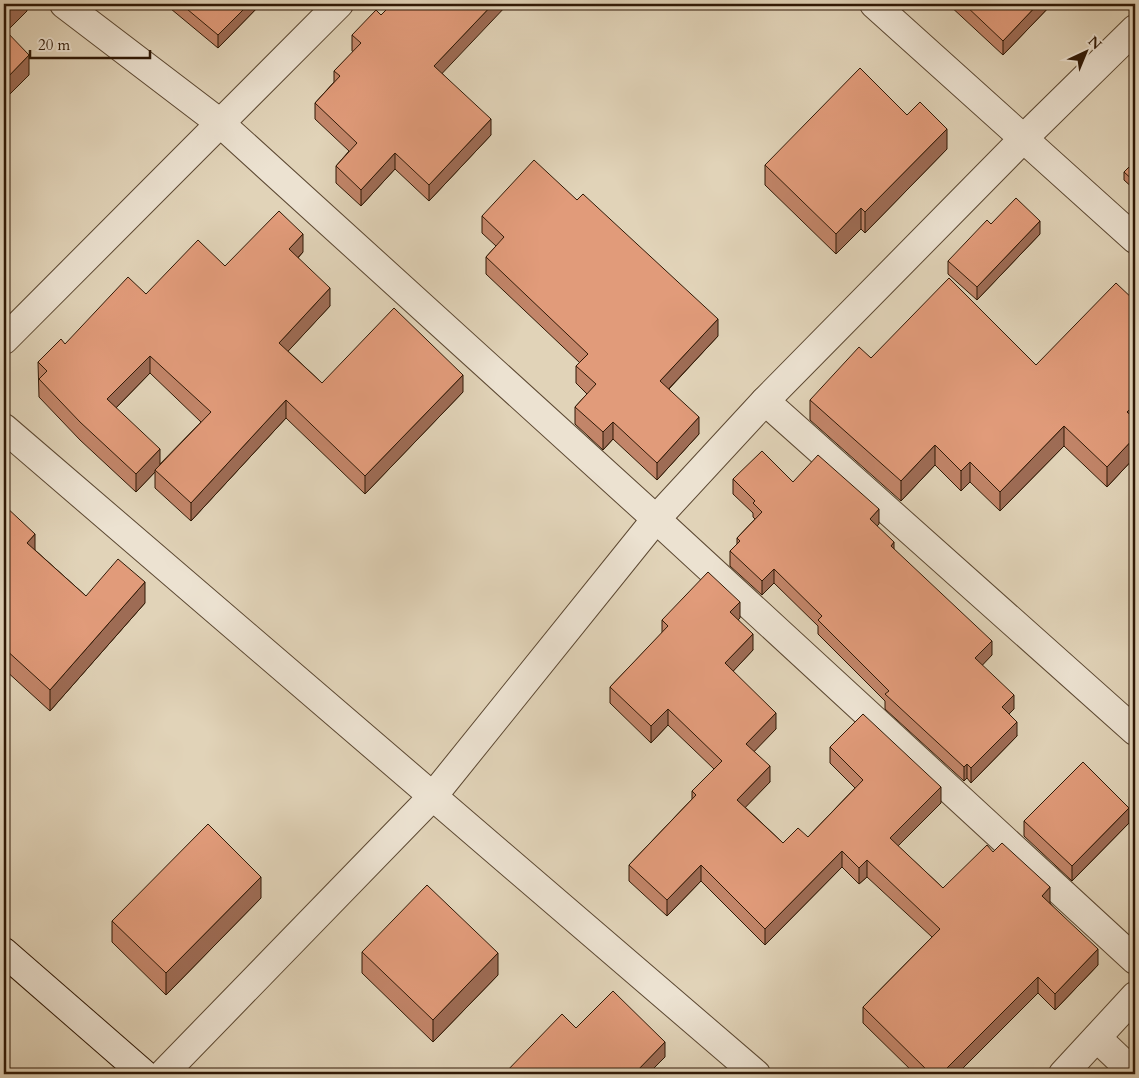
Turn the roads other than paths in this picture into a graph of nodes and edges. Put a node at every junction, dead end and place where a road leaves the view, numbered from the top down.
1 (64, 4) edge
2 (339, 4) edge
3 (874, 4) edge
4 (1135, 29) edge
5 (220, 123) junction
6 (1024, 138) junction
7 (1135, 239) edge
8 (4, 340) edge
9 (764, 401) junction
10 (4, 428) edge
11 (656, 519) junction
12 (1135, 731) edge
13 (433, 796) junction
14 (4, 952) edge
15 (1135, 960) edge
16 (1135, 996) edge
17 (1097, 1038) junction
18 (144, 1074) edge
19 (164, 1074) edge
20 (756, 1074) edge
21 (1062, 1074) edge
22 (1135, 1074) edge

1 - 5 street
2 - 5 street
3 - 6 street
4 - 6 street
5 - 8 street
5 - 11 street
6 - 7 street
6 - 9 street
9 - 11 street
9 - 12 street
10 - 13 street
11 - 13 street
11 - 15 street
13 - 19 street
13 - 20 street
14 - 18 street
16 - 17 street
17 - 21 street
17 - 22 street

